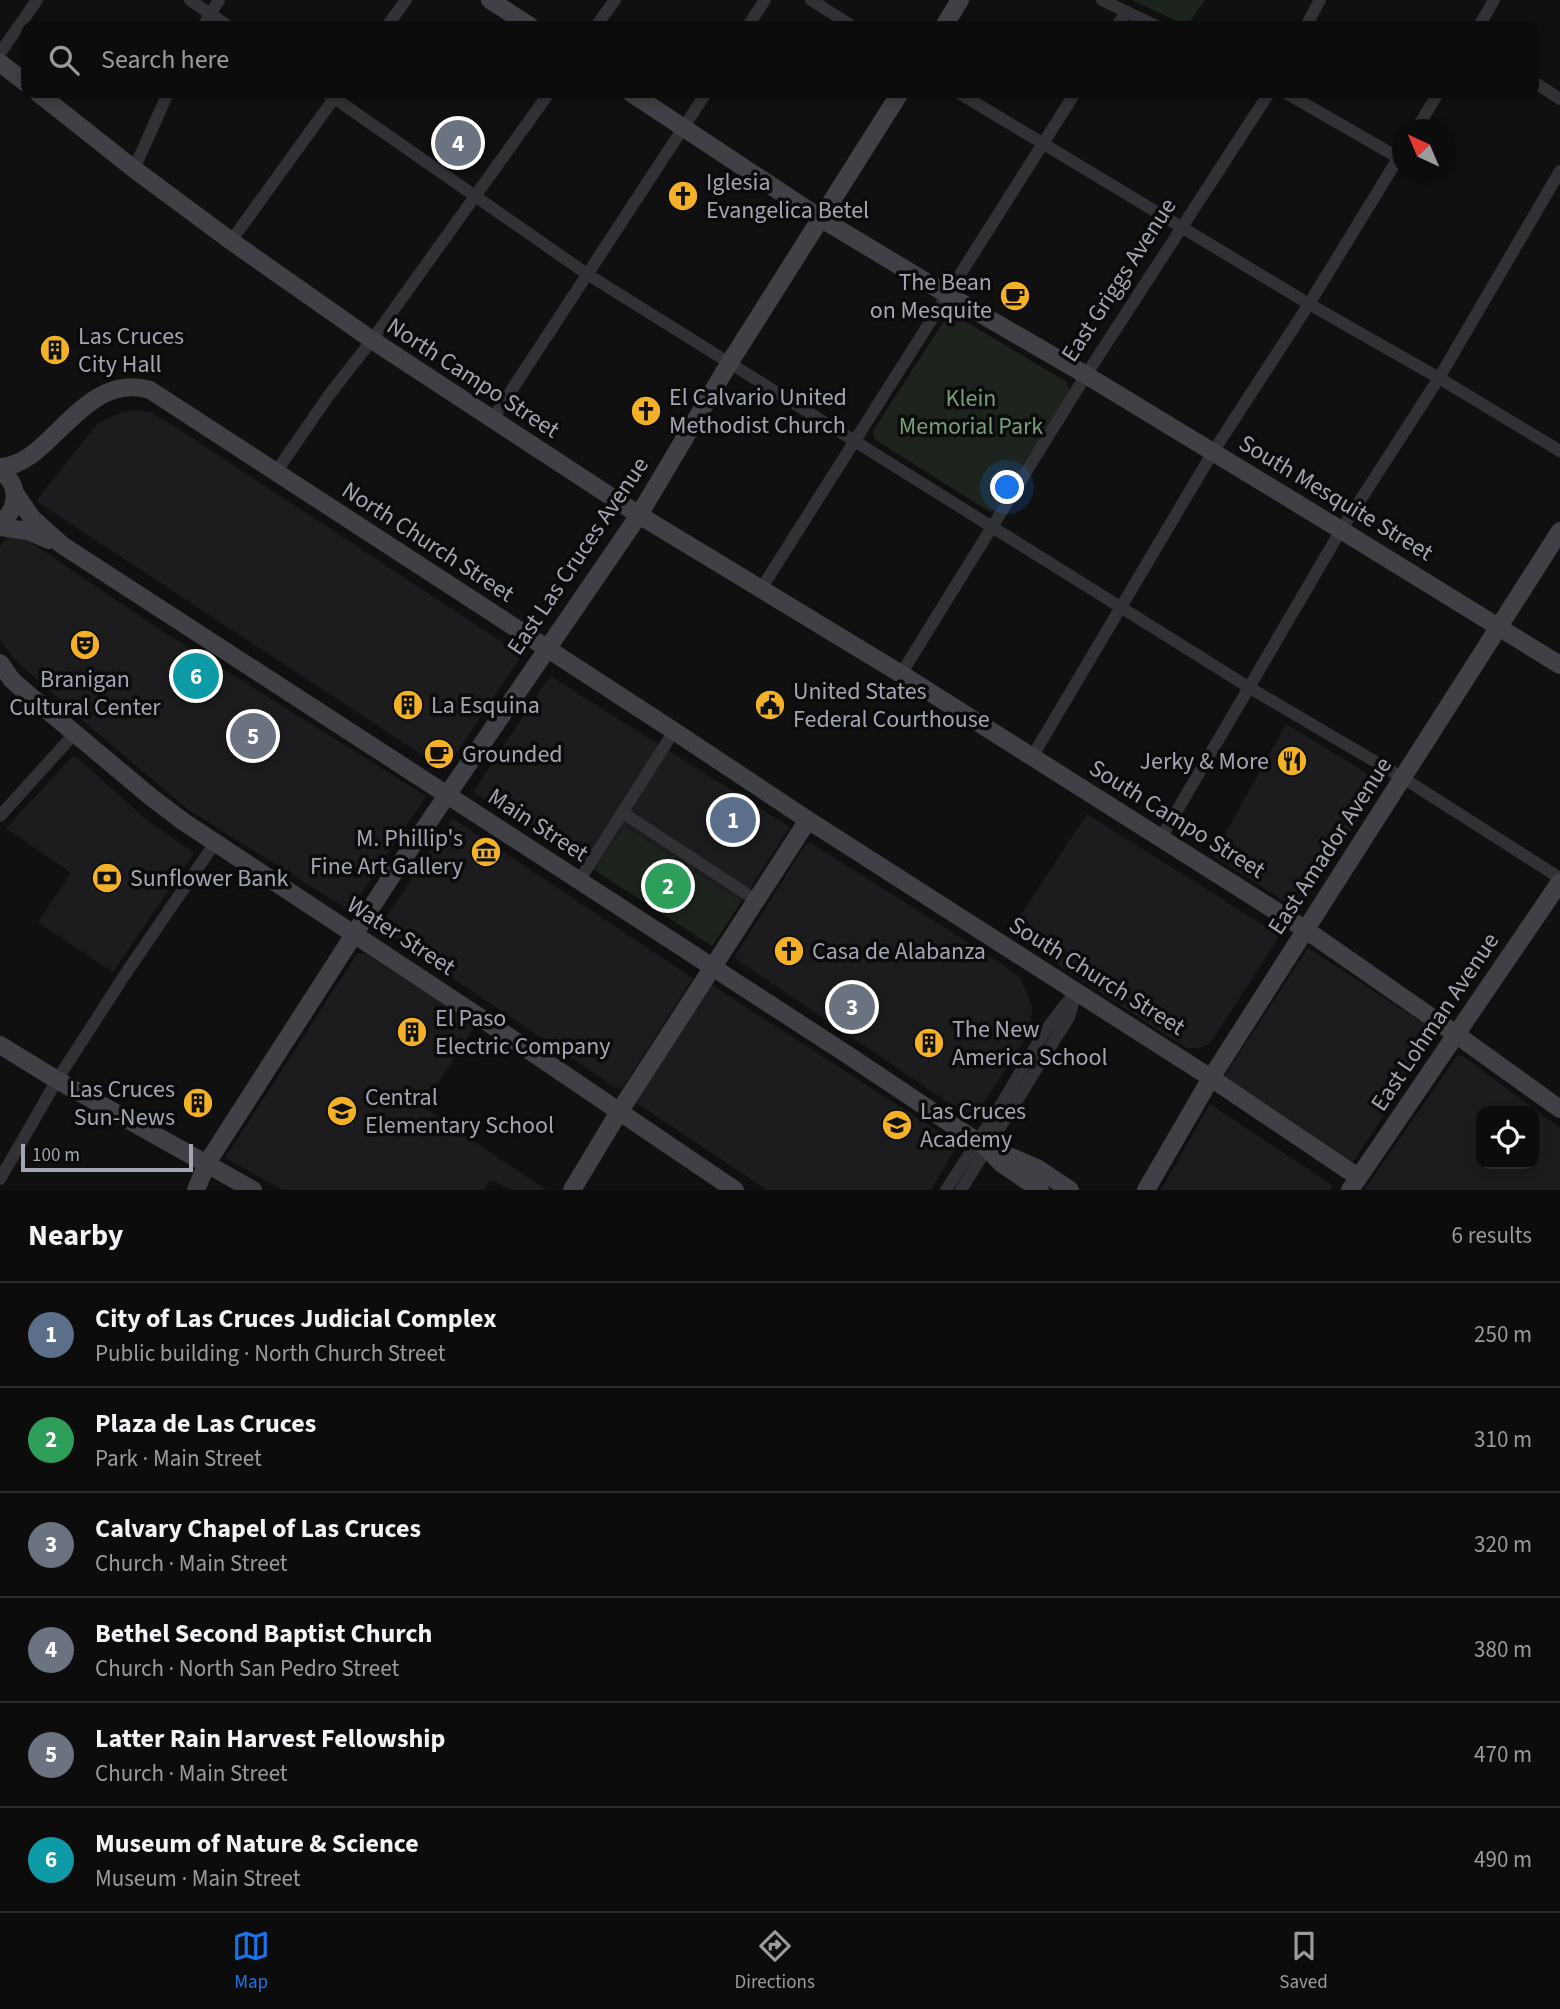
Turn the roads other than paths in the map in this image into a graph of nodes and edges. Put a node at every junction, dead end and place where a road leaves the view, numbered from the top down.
1 (37, 0) edge
2 (190, 0) edge
3 (219, 0) edge
4 (406, 0) edge
5 (490, 0) edge
6 (615, 0) edge
7 (765, 0) edge
8 (811, 0) edge
9 (960, 0) edge
10 (1102, 0) edge
11 (1320, 0) edge
12 (1494, 0) edge
13 (1126, 12) junction
14 (210, 14) junction
15 (22, 21) edge
16 (206, 21) edge
17 (220, 21) edge
18 (391, 21) edge
19 (522, 21) edge
20 (600, 21) edge
21 (751, 21) edge
22 (844, 21) edge
23 (947, 21) edge
24 (1120, 21) edge
25 (1145, 21) edge
26 (1309, 21) edge
27 (1482, 21) edge
28 (21, 23) edge
29 (0, 53) edge
30 (0, 63) edge
31 (21, 79) edge
32 (1539, 85) edge
33 (44, 98) edge
34 (166, 98) edge
35 (331, 98) edge
36 (337, 98) edge
37 (545, 98) edge
38 (639, 98) edge
39 (703, 98) edge
40 (897, 98) edge
41 (966, 98) edge
42 (1072, 98) edge
43 (1266, 98) edge
44 (1295, 98) edge
45 (1435, 98) edge
46 (1560, 99) edge
47 (1423, 119) edge
48 (684, 128) junction
49 (1043, 144) junction
50 (1392, 150) edge
51 (134, 169) junction
52 (1392, 170) edge
53 (1560, 172) edge
54 (476, 195) junction
55 (820, 218) junction
56 (1183, 228) junction
57 (231, 241) junction
58 (587, 274) junction
59 (948, 295) junction
60 (1309, 304) junction
61 (372, 340) junction
62 (730, 362) junction
63 (1086, 375) junction
64 (1439, 378) junction
65 (161, 399) junction
66 (492, 420) junction
67 (855, 441) junction
68 (1560, 451) edge
69 (1213, 452) junction
70 (0, 469) edge
71 (276, 472) junction
72 (14, 491) junction
73 (639, 515) junction
74 (0, 525) edge
75 (993, 527) junction
76 (1341, 530) junction
77 (1560, 531) edge
78 (62, 545) junction
79 (761, 589) junction
80 (1121, 608) junction
81 (1498, 626) junction
82 (547, 649) junction
83 (0, 663) edge
84 (1560, 665) edge
85 (901, 674) junction
86 (1250, 688) junction
87 (674, 731) junction
88 (75, 733) junction
89 (1032, 757) junction
90 (1403, 778) junction
91 (447, 794) junction
92 (623, 813) junction
93 (0, 816) edge
94 (808, 820) junction
95 (1161, 838) junction
96 (215, 843) junction
97 (1560, 880) edge
98 (579, 881) junction
99 (756, 900) junction
100 (1306, 930) junction
101 (354, 935) junction
102 (712, 968) junction
103 (1076, 992) junction
104 (1457, 1035) junction
105 (0, 1045) edge
106 (1211, 1078) junction
107 (57, 1080) junction
108 (1560, 1109) edge
109 (618, 1112) junction
110 (982, 1145) junction
111 (207, 1163) junction
112 (0, 1179) edge
113 (1354, 1184) edge
114 (196, 1190) edge
115 (253, 1190) edge
116 (572, 1190) edge
117 (735, 1190) edge
118 (946, 1190) edge
119 (961, 1190) edge
120 (1040, 1190) edge
121 (1070, 1190) edge
122 (1146, 1190) edge

1 - 15 street
2 - 14 street
3 - 14 street
4 - 18 street
5 - 19 street
6 - 20 street
7 - 21 street
8 - 22 street
9 - 23 street
10 - 13 street
11 - 26 street
12 - 27 street
13 - 24 street
13 - 25 street
14 - 16 street
14 - 17 street
28 - 29 street
30 - 31 street
32 - 46 street
33 - 51 street, North Campo Street
34 - 51 street
35 - 57 street
36 - 54 street
37 - 54 street
38 - 48 street, South Mesquite Street
39 - 48 street
40 - 55 street, East Las Cruces Avenue
41 - 49 street
42 - 49 street
43 - 56 street, East Griggs Avenue
44 - 50 street
45 - 47 street
48 - 55 street, South Mesquite Street
48 - 58 street
49 - 56 street
49 - 59 street
51 - 57 street, North Campo Street
52 - 60 street
53 - 64 street
54 - 58 street
54 - 61 street
55 - 59 street, South Mesquite Street
55 - 62 street, East Las Cruces Avenue
56 - 60 street
56 - 63 street, East Griggs Avenue
57 - 61 street, North Campo Street
58 - 62 street
58 - 66 street
59 - 63 street, South Mesquite Street
59 - 67 street
60 - 64 street
60 - 69 street
61 - 66 street, North Campo Street
61 - 71 street
62 - 67 street
62 - 73 street, East Las Cruces Avenue
63 - 69 street, South Mesquite Street
63 - 75 street, East Griggs Avenue
64 - 68 street
64 - 76 street
65 - 70 street, North Church Street
65 - 71 street, North Church Street
65 - 72 street, North Church Street
66 - 73 street, North Campo Street
67 - 75 street
67 - 79 street
69 - 76 street, South Mesquite Street
69 - 80 street
70 - 72 street, Main Street
71 - 82 street, North Church Street
72 - 74 street, North Church Street
72 - 78 street, Main Street
73 - 79 street, North Campo Street
73 - 82 street, East Las Cruces Avenue
74 - 78 street, Main Street
75 - 80 street
75 - 85 street, East Griggs Avenue
76 - 81 street, South Mesquite Street
76 - 86 street
77 - 81 street, East Amador Avenue
78 - 91 street, Main Street
79 - 85 street, North Campo Street
80 - 86 street
80 - 89 street
81 - 84 street, South Mesquite Street
81 - 90 street, East Amador Avenue
82 - 87 street, North Church Street
82 - 91 street, East Las Cruces Avenue
83 - 88 street, Water Street
85 - 89 street, South Campo Street
86 - 90 street
86 - 95 street
87 - 92 street
87 - 94 street, North Church Street
88 - 93 street
88 - 96 street, Water Street
89 - 95 street, South Campo Street
90 - 97 street
90 - 100 street, East Amador Avenue
91 - 98 street, Main Street
91 - 101 street, East Las Cruces Avenue
92 - 98 street
92 - 99 street
94 - 99 street
94 - 103 street, South Church Street
95 - 100 street, South Campo Street
96 - 101 street, Water Street
96 - 107 street
97 - 104 street, East Lohman Avenue
98 - 102 street, Main Street
99 - 102 street
100 - 104 street, South Campo Street
100 - 106 street, East Amador Avenue
101 - 109 street, Water Street
101 - 111 street, East Las Cruces Avenue
102 - 109 street
102 - 110 street, Main Street
103 - 106 street, South Church Street
103 - 110 street
104 - 108 street, South Campo Street
104 - 113 street, East Lohman Avenue
105 - 107 street
106 - 113 street, South Church Street
106 - 122 street, East Amador Avenue
107 - 111 street
107 - 112 street
109 - 116 street
109 - 117 street, Water Street
110 - 118 street
110 - 119 street
110 - 120 street
110 - 121 street
111 - 114 street, East Las Cruces Avenue
111 - 115 street

